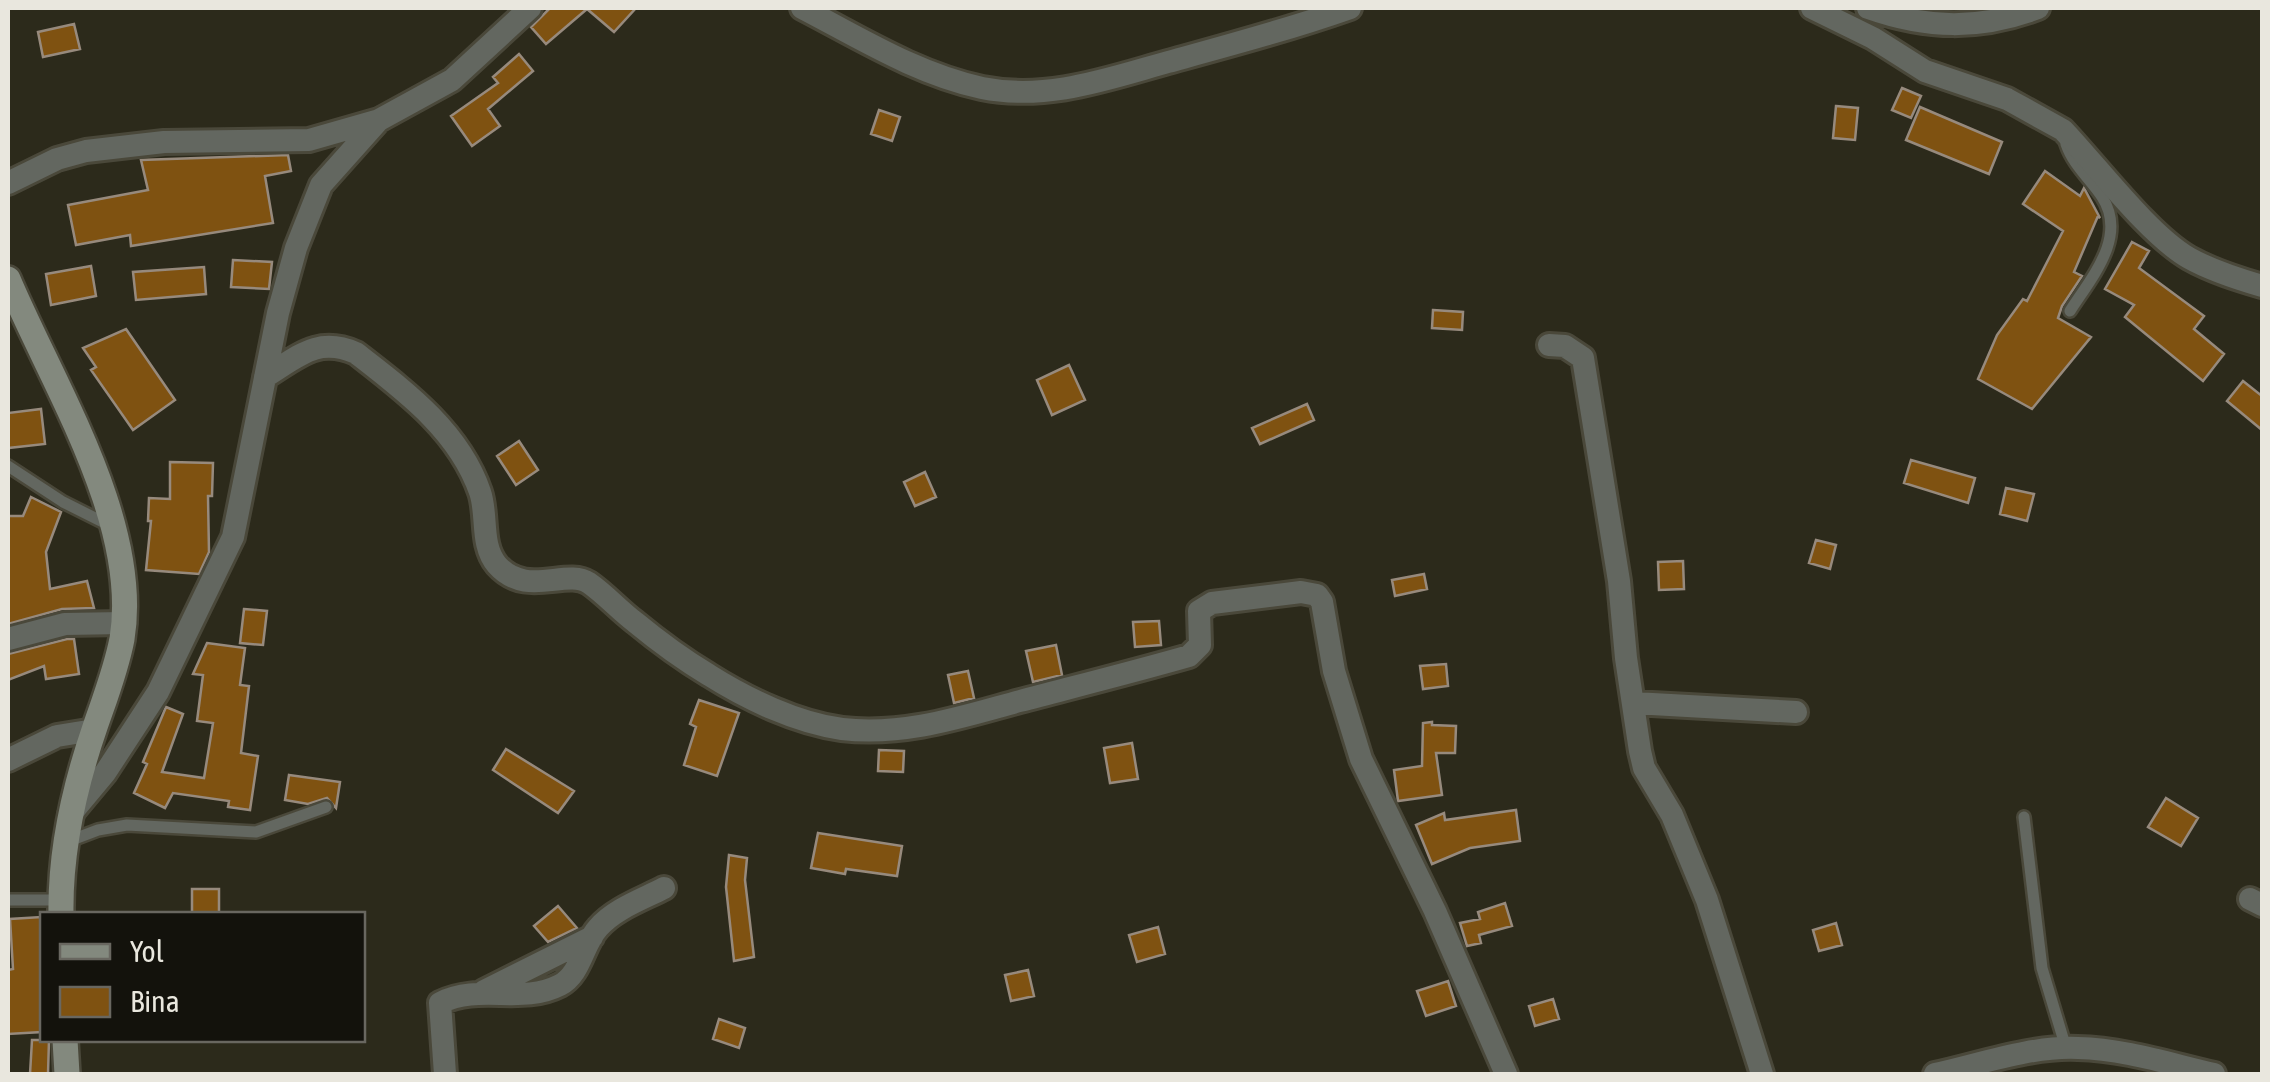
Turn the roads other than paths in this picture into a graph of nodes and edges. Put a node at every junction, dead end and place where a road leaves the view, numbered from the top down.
1 (530, 8) edge
2 (802, 8) edge
3 (1350, 8) edge
4 (1812, 8) edge
5 (1868, 8) edge
6 (2038, 8) edge
7 (379, 120) junction
8 (2063, 130) junction
9 (8, 183) edge
10 (8, 279) edge
11 (2262, 286) edge
12 (13, 308) edge
13 (2070, 311) dead end
14 (1550, 344) dead end
15 (265, 377) junction
16 (8, 466) edge
17 (112, 527) junction
18 (123, 623) junction
19 (8, 639) edge
20 (1634, 703) junction
21 (1796, 712) dead end
22 (94, 730) junction
23 (8, 760) edge
24 (326, 807) dead end
25 (70, 816) junction
26 (2024, 817) dead end
27 (66, 842) junction
28 (664, 888) dead end
29 (8, 900) edge
30 (61, 907) edge
31 (65, 1042) edge
32 (2066, 1048) junction
33 (68, 1074) edge
34 (445, 1074) edge
35 (1506, 1074) edge
36 (1762, 1074) edge
37 (1934, 1074) edge
38 (2214, 1074) edge

1 - 7 street
2 - 3 street
4 - 8 street
5 - 6 street
7 - 9 street
7 - 15 street
8 - 11 street
8 - 13 lane
10 - 12 street
12 - 17 street
14 - 20 street
15 - 25 street
15 - 35 street
16 - 17 lane
17 - 18 street
18 - 19 street
18 - 22 street
20 - 21 street
20 - 36 street
22 - 23 street
22 - 25 street
24 - 27 lane
25 - 27 street
26 - 32 lane
27 - 30 street
28 - 34 street
29 - 30 lane
31 - 33 street
32 - 37 street
32 - 38 street

